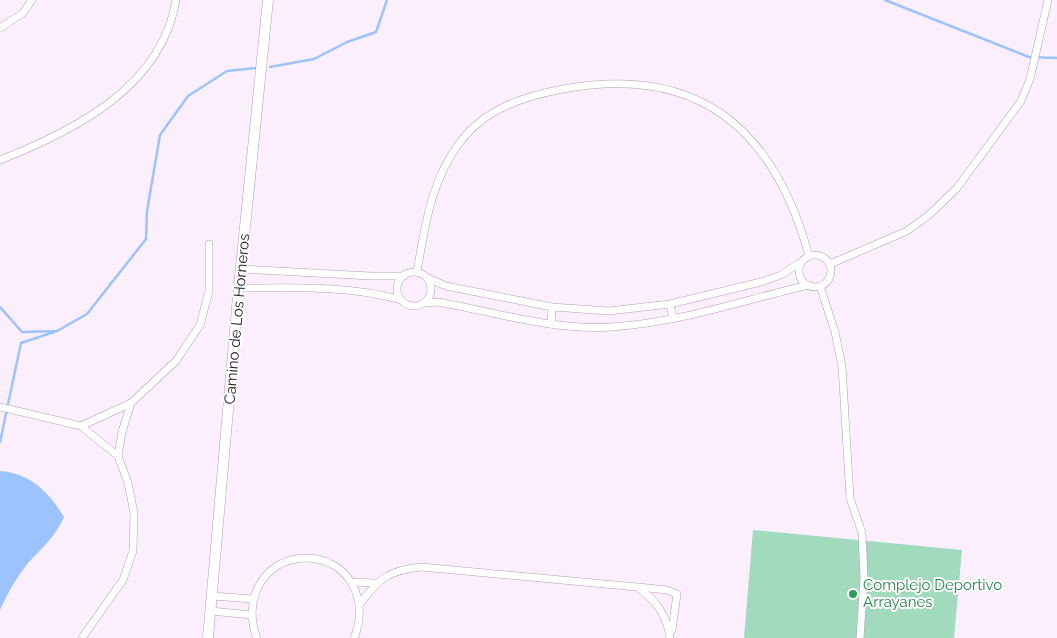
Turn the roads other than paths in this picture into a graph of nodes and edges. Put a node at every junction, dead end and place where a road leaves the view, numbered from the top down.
1 (32, 0) edge
2 (176, 0) edge
3 (268, 0) edge
4 (1048, 0) edge
5 (0, 28) edge
6 (0, 160) edge
7 (209, 244) dead end
8 (809, 256) junction
9 (802, 262) junction
10 (830, 264) junction
11 (241, 269) junction
12 (416, 272) junction
13 (404, 276) junction
14 (428, 278) junction
15 (808, 285) junction
16 (820, 286) junction
17 (239, 288) junction
18 (401, 300) junction
19 (425, 303) junction
20 (670, 304) junction
21 (552, 307) junction
22 (673, 319) junction
23 (551, 324) junction
24 (131, 404) junction
25 (1, 407) edge
26 (81, 426) junction
27 (118, 456) junction
28 (352, 582) junction
29 (376, 583) junction
30 (637, 587) junction
31 (212, 596) junction
32 (253, 598) junction
33 (360, 604) junction
34 (210, 611) junction
35 (251, 615) junction
36 (359, 627) junction
37 (82, 638) edge
38 (208, 638) edge
39 (257, 638) edge
40 (354, 638) edge
41 (362, 638) edge
42 (670, 638) edge
43 (860, 638) edge

1 - 5 street
2 - 6 street
3 - 11 street, Camino de Los Horneros
4 - 10 street
7 - 24 street
8 - 9 street
8 - 10 street
8 - 12 street
9 - 15 street
9 - 20 street
10 - 16 street
11 - 13 street
11 - 17 street, Camino de Los Horneros
12 - 13 street
12 - 14 street
13 - 18 street
14 - 19 street
14 - 21 street
15 - 16 street
15 - 22 street
16 - 43 street
17 - 18 street
17 - 31 street, Camino de Los Horneros
18 - 19 street
19 - 23 street
20 - 21 street
20 - 22 street
21 - 23 street
22 - 23 street
24 - 26 street
24 - 27 street
25 - 26 street
26 - 27 street
27 - 37 street
28 - 29 street
28 - 32 street
28 - 33 street
29 - 30 street
29 - 33 street
30 - 42 street
30 - 42 street
31 - 32 street
31 - 34 street, Camino de Los Horneros
32 - 35 street
33 - 36 street
34 - 35 street
34 - 38 street, Camino de Los Horneros
35 - 39 street
36 - 40 street
36 - 41 street

